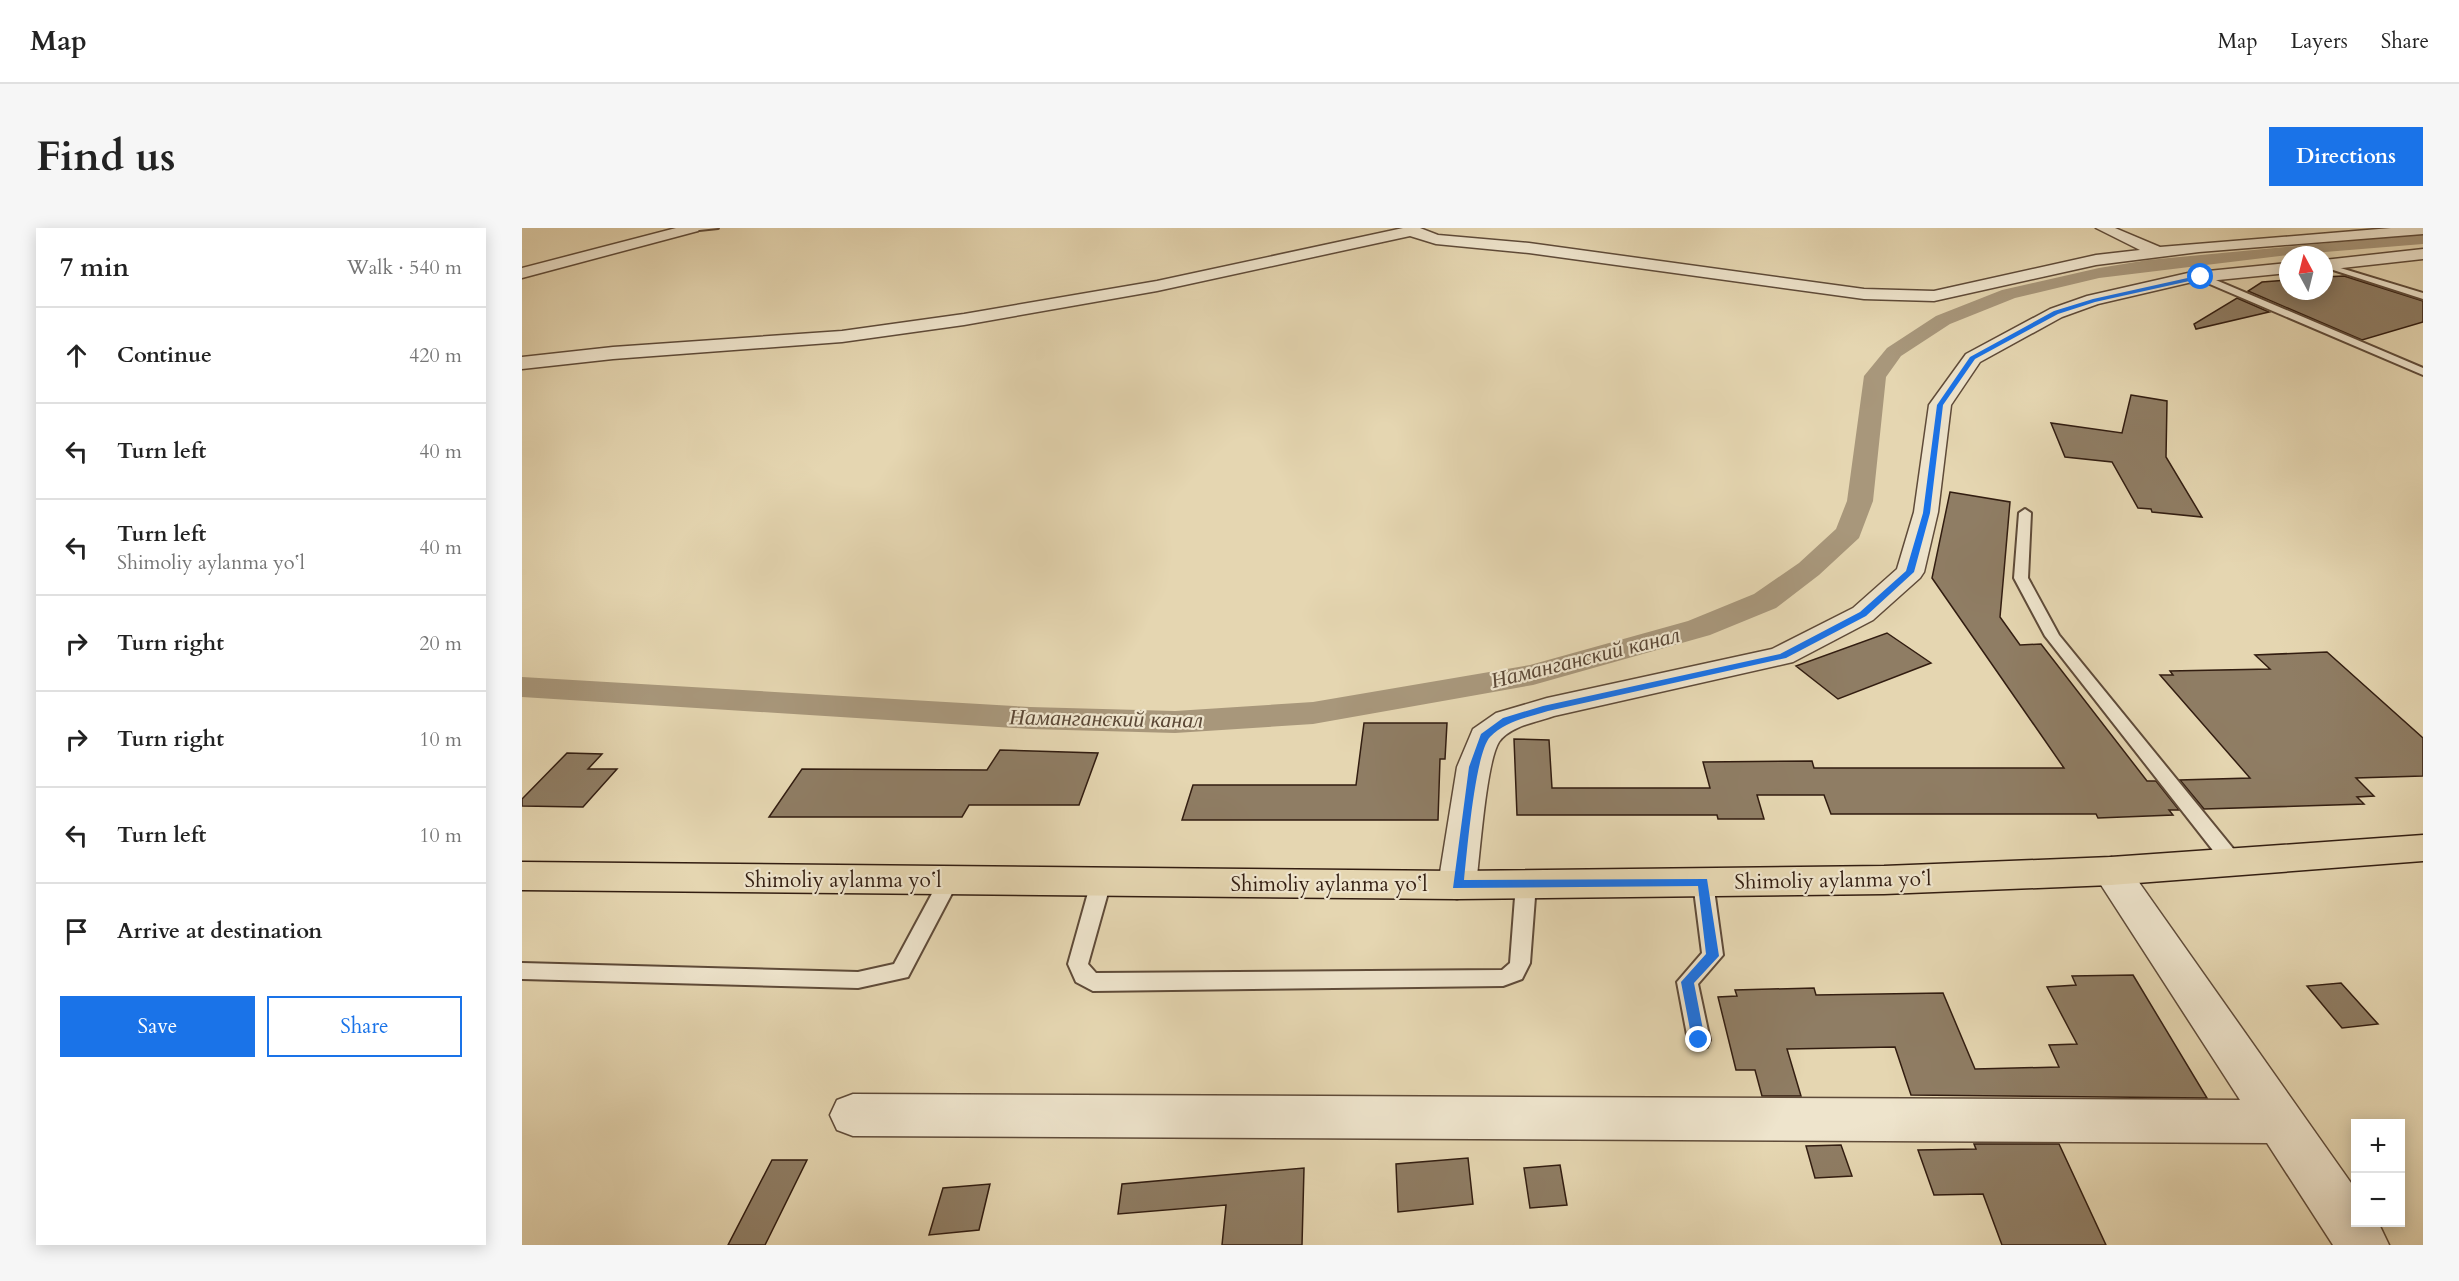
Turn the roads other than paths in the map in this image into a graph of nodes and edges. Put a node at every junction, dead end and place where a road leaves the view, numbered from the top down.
1 (692, 228) edge
2 (714, 228) edge
3 (2103, 228) edge
4 (1412, 230) edge
5 (2423, 230) edge
6 (2158, 252) junction
7 (2423, 254) edge
8 (2333, 264) edge
9 (2333, 268) edge
10 (2279, 269) edge
11 (522, 273) edge
12 (2201, 277) junction
13 (2423, 296) edge
14 (522, 363) edge
15 (2423, 372) edge
16 (2025, 513) dead end
17 (2423, 848) edge
18 (2233, 862) junction
19 (2111, 871) junction
20 (522, 876) edge
21 (950, 880) junction
22 (1101, 882) junction
23 (1703, 882) junction
24 (1526, 884) junction
25 (1457, 885) junction
26 (522, 971) edge
27 (1699, 1040) dead end
28 (853, 1115) dead end
29 (2279, 1122) junction
30 (2363, 1245) edge

1 - 2 lane
1 - 11 street
3 - 6 street
4 - 6 street
4 - 14 street
5 - 6 street
7 - 8 street
9 - 13 lane
10 - 12 street
12 - 15 lane
12 - 25 street
16 - 18 lane
17 - 18 main road, Shimoliy aylanma yoʻl
18 - 19 main road, Shimoliy aylanma yoʻl
19 - 23 main road, Shimoliy aylanma yoʻl
19 - 29 street
20 - 21 main road, Shimoliy aylanma yoʻl
21 - 22 main road, Shimoliy aylanma yoʻl
21 - 26 lane
22 - 24 lane
22 - 25 main road, Shimoliy aylanma yoʻl
23 - 24 main road, Shimoliy aylanma yoʻl
23 - 27 lane
24 - 25 main road, Shimoliy aylanma yoʻl
28 - 29 street
29 - 30 street

